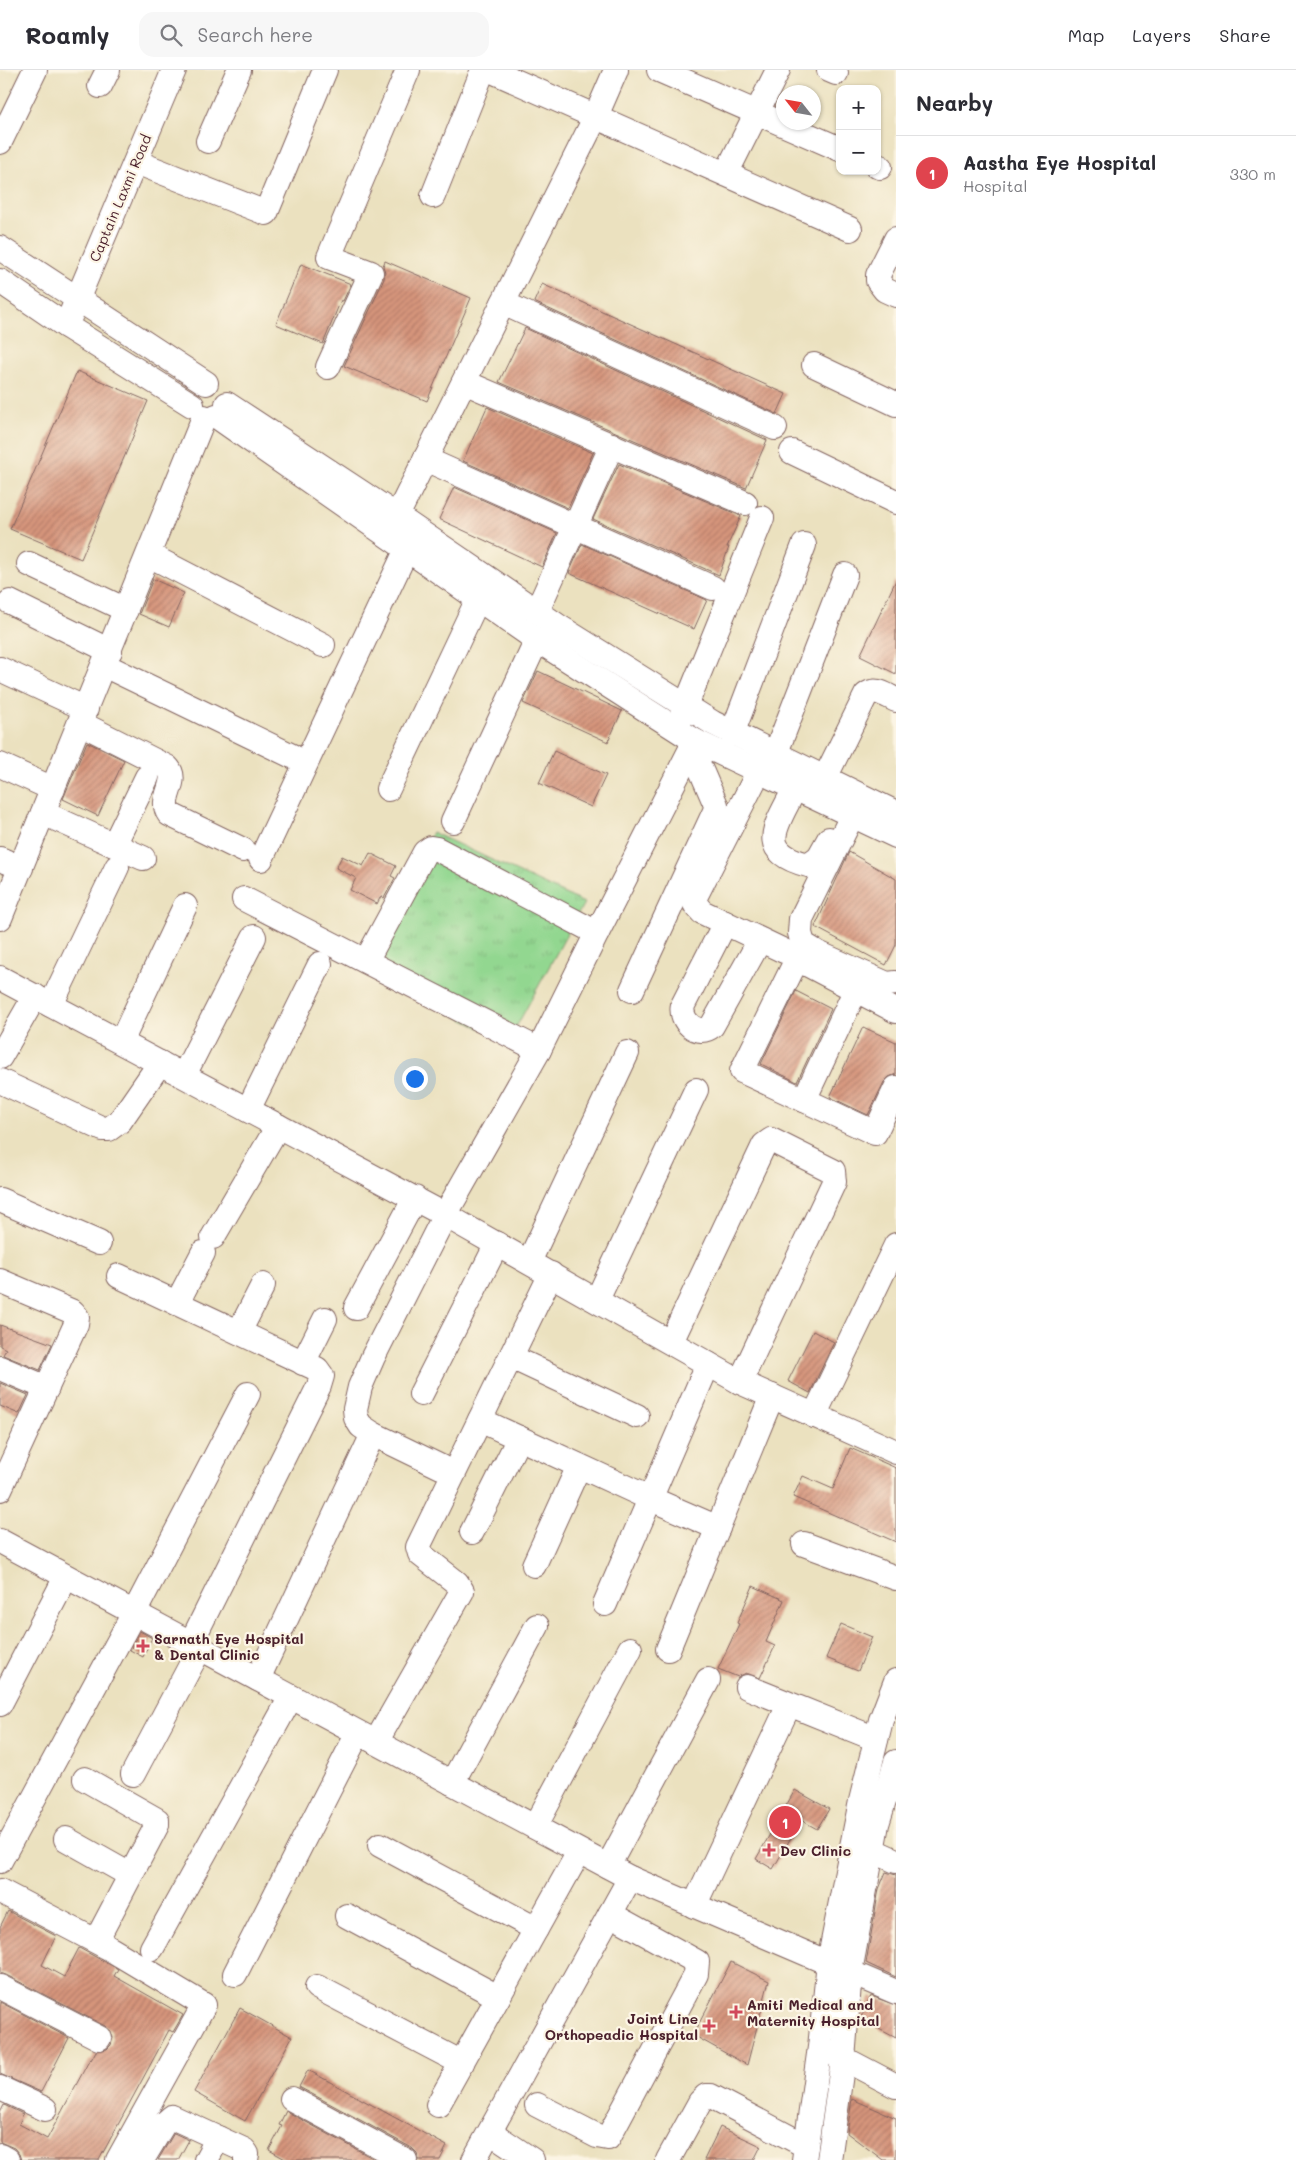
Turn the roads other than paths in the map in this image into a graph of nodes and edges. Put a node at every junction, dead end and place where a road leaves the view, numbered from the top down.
1 (36, 70) edge
2 (174, 70) edge
3 (239, 70) edge
4 (325, 70) edge
5 (408, 70) edge
6 (483, 70) edge
7 (490, 70) edge
8 (616, 70) edge
9 (659, 70) edge
10 (778, 70) edge
11 (8, 104) edge
12 (756, 112) junction
13 (596, 116) junction
14 (208, 141) dead end
15 (0, 142) edge
16 (836, 147) edge
17 (136, 162) junction
18 (726, 174) junction
19 (433, 196) dead end
20 (850, 229) dead end
21 (896, 239) edge
22 (0, 248) edge
23 (0, 281) edge
24 (896, 296) edge
25 (78, 298) junction
26 (503, 303) junction
27 (66, 326) junction
28 (814, 365) dead end
29 (328, 367) dead end
30 (464, 382) junction
31 (896, 404) edge
32 (210, 411) junction
33 (775, 428) dead end
34 (612, 445) junction
35 (792, 452) dead end
36 (426, 459) junction
37 (896, 502) edge
38 (392, 526) junction
39 (575, 527) junction
40 (804, 545) dead end
41 (407, 548) junction
42 (149, 554) junction
43 (29, 564) dead end
44 (845, 575) dead end
45 (713, 588) dead end
46 (478, 599) junction
47 (10, 602) dead end
48 (126, 610) junction
49 (537, 610) junction
50 (537, 640) junction
51 (323, 645) dead end
52 (107, 658) junction
53 (0, 670) edge
54 (896, 700) edge
55 (686, 706) junction
56 (83, 716) junction
57 (732, 734) junction
58 (687, 739) junction
59 (775, 754) junction
60 (292, 756) dead end
61 (0, 766) edge
62 (759, 771) junction
63 (147, 777) dead end
64 (825, 778) junction
65 (795, 788) junction
66 (53, 789) junction
67 (388, 789) dead end
68 (43, 812) junction
69 (896, 813) edge
70 (848, 814) junction
71 (453, 820) dead end
72 (896, 836) edge
73 (116, 856) junction
74 (143, 858) dead end
75 (10, 863) edge
76 (244, 899) dead end
77 (184, 906) dead end
78 (0, 918) edge
79 (725, 923) junction
80 (597, 933) junction
81 (254, 937) dead end
82 (760, 940) junction
83 (784, 951) dead end
84 (366, 961) junction
85 (320, 964) dead end
86 (0, 978) edge
87 (896, 983) edge
88 (856, 989) junction
89 (632, 990) dead end
90 (43, 1001) junction
91 (896, 1011) edge
92 (121, 1042) junction
93 (540, 1050) junction
94 (627, 1053) dead end
95 (0, 1058) edge
96 (160, 1063) junction
97 (184, 1075) junction
98 (0, 1081) edge
99 (896, 1088) edge
100 (696, 1090) dead end
101 (804, 1100) junction
102 (248, 1110) junction
103 (278, 1126) junction
104 (414, 1198) junction
105 (0, 1200) edge
106 (445, 1214) junction
107 (99, 1243) dead end
108 (497, 1244) junction
109 (896, 1245) edge
110 (529, 1262) junction
111 (551, 1274) junction
112 (119, 1276) dead end
113 (0, 1281) edge
114 (263, 1284) dead end
115 (597, 1300) junction
116 (177, 1303) junction
117 (356, 1308) dead end
118 (325, 1319) dead end
119 (239, 1332) junction
120 (671, 1342) junction
121 (511, 1357) junction
122 (304, 1363) junction
123 (708, 1364) junction
124 (0, 1368) edge
125 (740, 1382) junction
126 (47, 1388) junction
127 (248, 1394) dead end
128 (421, 1394) dead end
129 (772, 1396) junction
130 (637, 1416) dead end
131 (814, 1416) junction
132 (480, 1420) junction
133 (373, 1434) junction
134 (519, 1438) junction
135 (896, 1452) edge
136 (579, 1466) junction
137 (441, 1467) dead end
138 (0, 1490) edge
139 (649, 1498) junction
140 (718, 1528) junction
141 (472, 1532) dead end
142 (0, 1542) edge
143 (804, 1544) dead end
144 (534, 1566) dead end
145 (66, 1577) junction
146 (896, 1578) edge
147 (605, 1604) dead end
148 (134, 1613) junction
149 (537, 1626) dead end
150 (195, 1646) junction
151 (630, 1649) dead end
152 (668, 1650) dead end
153 (258, 1679) junction
154 (708, 1680) dead end
155 (896, 1680) edge
156 (747, 1688) dead end
157 (290, 1697) junction
158 (0, 1704) edge
159 (790, 1704) junction
160 (367, 1738) junction
161 (876, 1739) junction
162 (896, 1762) edge
163 (133, 1774) dead end
164 (85, 1779) dead end
165 (452, 1783) junction
166 (535, 1827) junction
167 (66, 1839) dead end
168 (881, 1844) edge
169 (380, 1845) dead end
170 (580, 1852) junction
171 (0, 1861) edge
172 (896, 1861) edge
173 (608, 1866) junction
174 (130, 1875) junction
175 (630, 1878) junction
176 (3, 1901) edge
177 (694, 1906) junction
178 (610, 1914) junction
179 (347, 1916) dead end
180 (536, 1929) junction
181 (96, 1941) junction
182 (152, 1948) dead end
183 (828, 1962) junction
184 (850, 1972) junction
185 (235, 1974) dead end
186 (0, 1988) edge
187 (317, 1988) dead end
188 (896, 1992) edge
189 (498, 1997) junction
190 (99, 2038) dead end
191 (820, 2047) junction
192 (843, 2058) junction
193 (462, 2062) junction
194 (896, 2086) edge
195 (2, 2094) edge
196 (292, 2099) dead end
197 (438, 2105) dead end
198 (537, 2105) dead end
199 (45, 2109) dead end
200 (490, 2132) junction
201 (218, 2138) junction
202 (805, 2153) edge
203 (0, 2156) edge
204 (832, 2157) edge
205 (7, 2160) edge
206 (118, 2160) edge
207 (142, 2160) edge
208 (206, 2160) edge
209 (256, 2160) edge
210 (405, 2160) edge
211 (474, 2160) edge
212 (532, 2160) edge
213 (668, 2160) edge

1 - 11 street
2 - 17 street, Captain Laxmi Road
3 - 14 street
4 - 17 street
5 - 29 street
6 - 19 street
7 - 13 street
8 - 13 street
9 - 12 street
10 - 12 street
11 - 15 street
12 - 16 street
12 - 18 street
13 - 18 street
13 - 26 street
17 - 25 street, Captain Laxmi Road
18 - 20 street
21 - 24 street
22 - 25 street
23 - 27 street
25 - 27 street, Captain Laxmi Road
25 - 32 street
26 - 30 street
26 - 33 street
27 - 32 street
28 - 31 street
30 - 34 street
30 - 36 street
32 - 38 street
32 - 42 street
34 - 39 street
34 - 55 street
35 - 37 street
36 - 38 street
36 - 39 street
38 - 41 street
38 - 49 street
39 - 45 street
39 - 49 street
40 - 57 street
41 - 46 street
41 - 56 street
42 - 48 street
42 - 51 street
43 - 48 street
44 - 59 street
46 - 50 street
46 - 67 street
47 - 52 street
48 - 52 street
49 - 55 street
50 - 58 street
50 - 71 street
52 - 56 street
52 - 60 street
53 - 56 street
54 - 64 street
55 - 57 street
55 - 58 street
56 - 66 street
57 - 59 street
58 - 62 street
58 - 80 street
58 - 89 street
59 - 64 street
61 - 66 street
62 - 65 street
62 - 79 street
63 - 73 street
64 - 69 street
65 - 70 street
65 - 70 street
66 - 68 street
68 - 73 street
68 - 75 street
70 - 72 street
70 - 87 street
73 - 74 street
73 - 90 street
75 - 78 street
76 - 84 street
77 - 92 street
79 - 82 street
79 - 82 street
80 - 84 street
80 - 93 street
81 - 97 street
82 - 83 street
84 - 93 street
85 - 102 street
86 - 90 street
88 - 91 street
88 - 101 street
88 - 101 street
90 - 92 street
90 - 95 street
92 - 96 street
93 - 106 street
94 - 110 street
96 - 97 street
96 - 98 street
97 - 102 street
99 - 101 street
100 - 115 street
102 - 103 street
103 - 104 street
103 - 116 street
104 - 106 street
104 - 117 street
105 - 107 street
106 - 108 street
106 - 133 street
108 - 110 street
108 - 128 street
109 - 131 street
110 - 111 street
111 - 115 street
111 - 121 street
112 - 116 street
113 - 126 street
114 - 119 street
115 - 120 street
116 - 119 street
118 - 122 street
119 - 122 street
120 - 123 street
120 - 125 street
121 - 130 street
121 - 132 street
122 - 150 street
123 - 125 street
123 - 139 street
124 - 126 street
125 - 129 street
126 - 138 street
127 - 148 street
129 - 131 street
129 - 140 street
131 - 135 street
132 - 134 street
132 - 160 street
133 - 137 street
133 - 153 street
134 - 136 street
134 - 141 street
136 - 139 street
136 - 144 street
139 - 140 street
139 - 147 street
140 - 152 street
142 - 145 street
143 - 146 street
145 - 148 street
145 - 158 street
148 - 150 street
148 - 171 street
149 - 165 street
150 - 153 street
150 - 163 street
151 - 166 street
153 - 157 street
154 - 173 street
155 - 161 street
156 - 159 street
157 - 160 street
157 - 182 street
159 - 161 street
159 - 177 street
160 - 165 street
160 - 185 street
161 - 183 street
162 - 168 street
164 - 174 street
165 - 166 street
166 - 170 street
167 - 174 street
168 - 172 street
168 - 184 street
169 - 180 street
170 - 173 street
170 - 180 street
173 - 175 street
174 - 181 street
175 - 177 street
175 - 178 street
176 - 181 street
177 - 183 street
178 - 198 street
178 - 200 street
179 - 189 street
180 - 189 street
181 - 206 street
183 - 184 street
183 - 191 street
184 - 188 street
184 - 192 street
186 - 190 street
187 - 193 street
189 - 193 street
191 - 192 street
191 - 202 street
192 - 194 street
192 - 204 street
193 - 197 street
195 - 199 street
196 - 210 street
200 - 211 street
200 - 212 street
201 - 207 street
201 - 208 street
201 - 209 street
202 - 213 street
203 - 205 street

